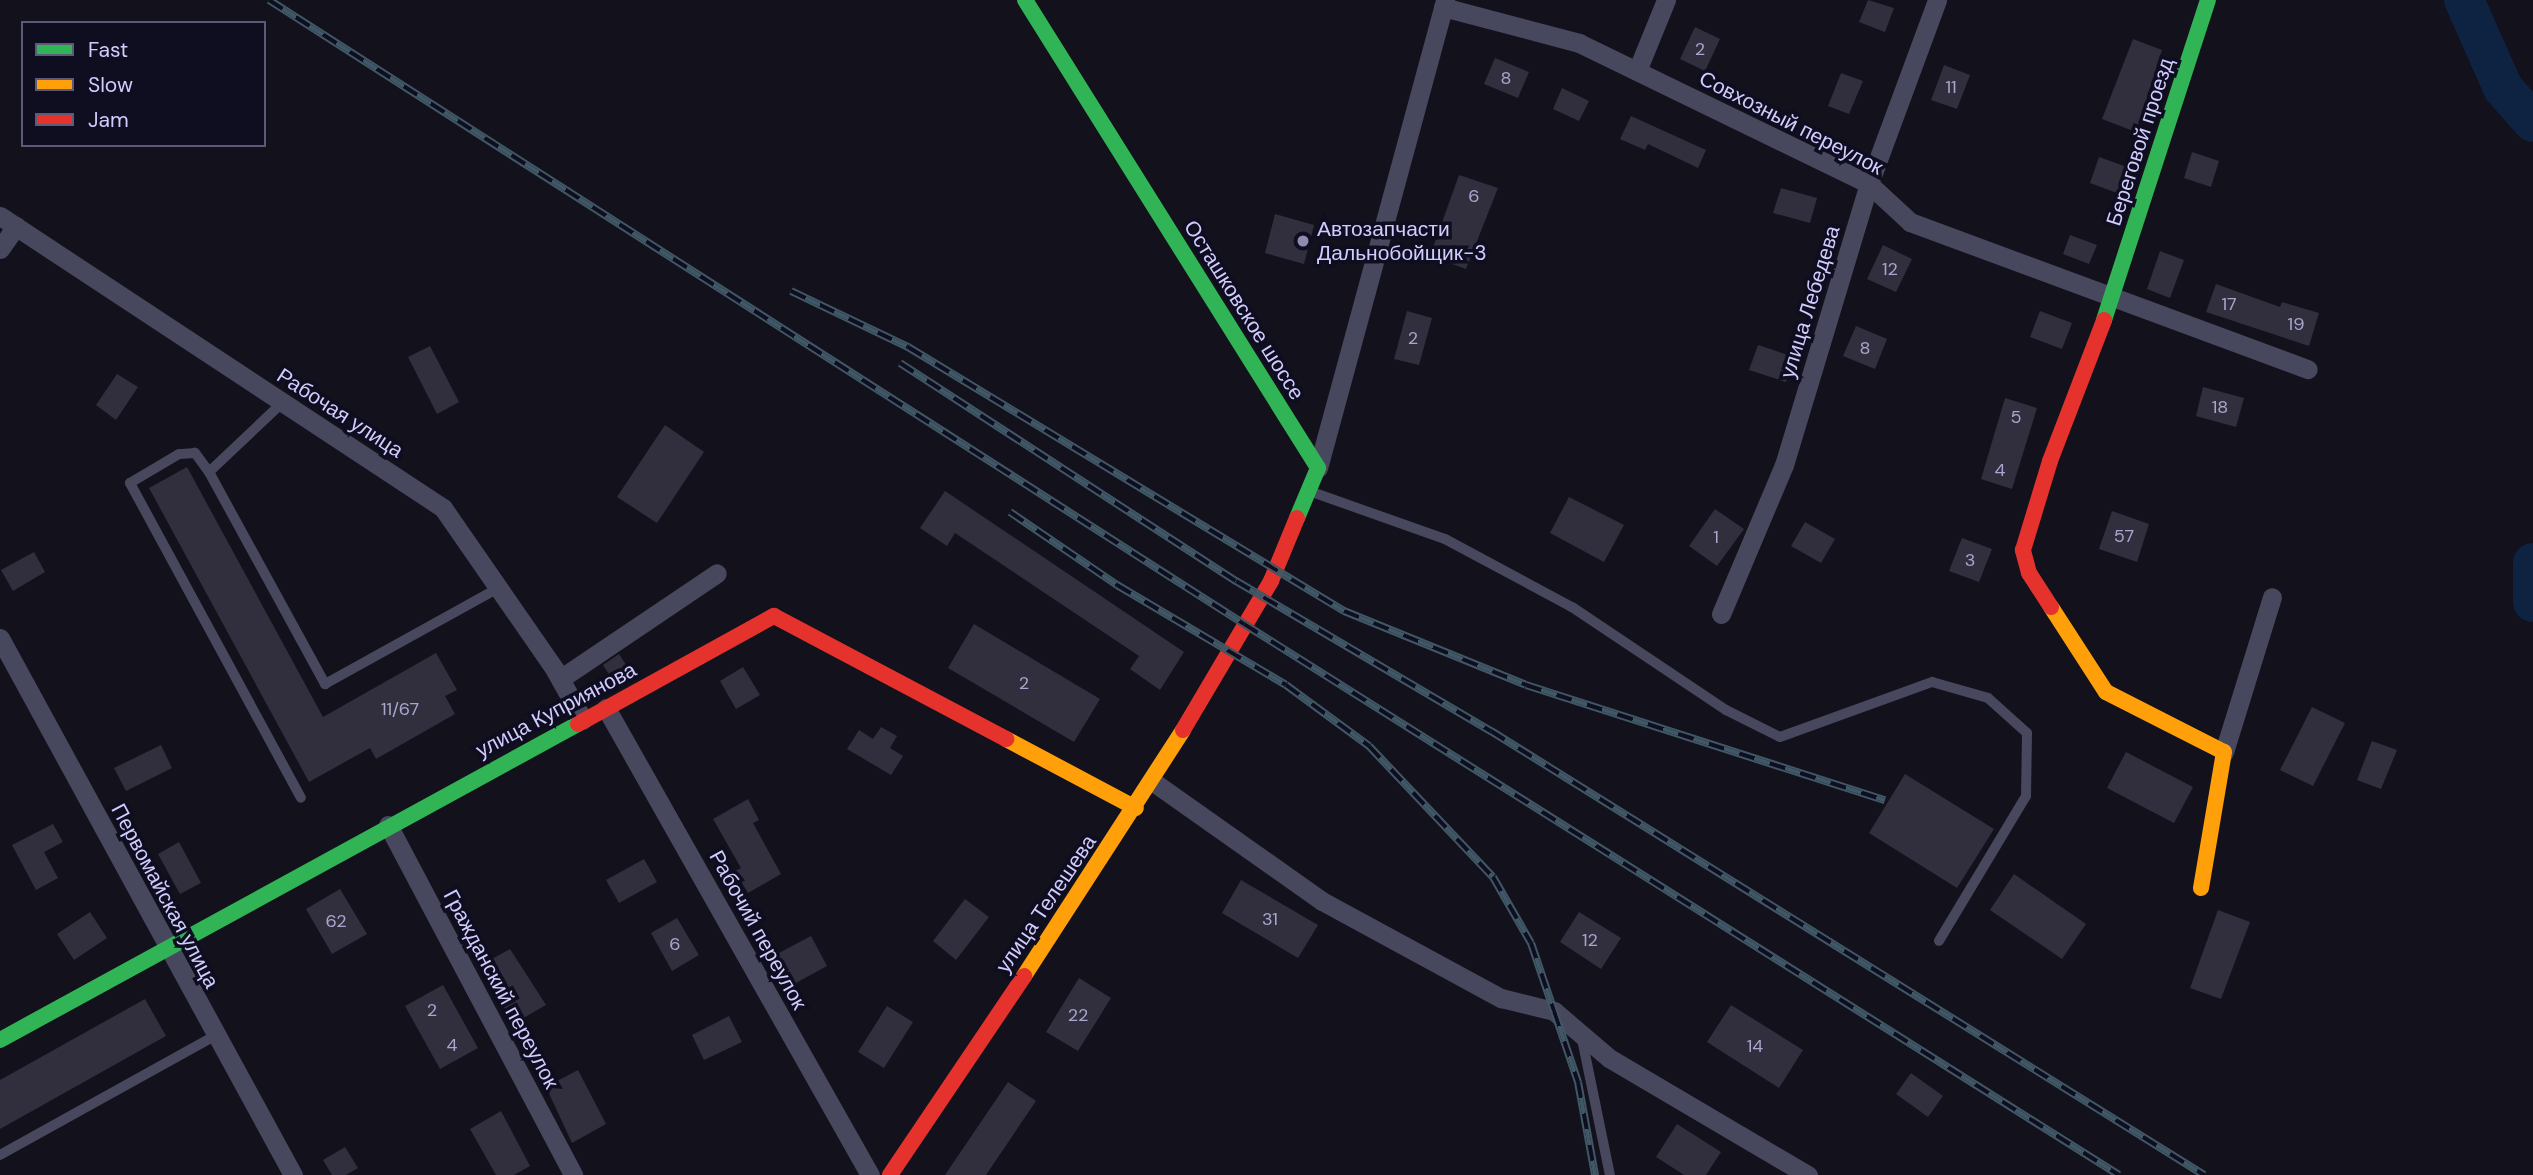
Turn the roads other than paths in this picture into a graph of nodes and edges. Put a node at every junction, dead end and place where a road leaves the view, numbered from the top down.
1 (1025, 0) edge
2 (1666, 0) edge
3 (1937, 0) edge
4 (2208, 0) edge
5 (1444, 4) edge
6 (1637, 71) junction
7 (1868, 184) junction
8 (8, 221) edge
9 (0, 249) edge
10 (2113, 297) junction
11 (2308, 369) dead end
12 (283, 402) junction
13 (1318, 468) junction
14 (209, 472) junction
15 (1312, 492) junction
16 (717, 573) dead end
17 (498, 588) junction
18 (2272, 597) dead end
19 (1721, 614) dead end
20 (0, 638) edge
21 (560, 679) junction
22 (606, 708) junction
23 (583, 720) junction
24 (2224, 752) junction
25 (1152, 781) junction
26 (301, 798) dead end
27 (1136, 808) junction
28 (388, 825) junction
29 (2201, 888) dead end
30 (1939, 941) dead end
31 (166, 947) junction
32 (1581, 1034) junction
33 (215, 1036) junction
34 (0, 1040) edge
35 (0, 1155) edge
36 (293, 1175) edge
37 (573, 1175) edge
38 (870, 1175) edge
39 (890, 1175) edge
40 (1610, 1175) edge
41 (1808, 1175) edge

1 - 13 street, Осташковское шоссе
2 - 6 street
3 - 7 street, улица Лебедева
4 - 10 street, Береговой проезд
5 - 6 street, Совхозный переулок
5 - 13 street
6 - 7 street, Совхозный переулок
7 - 10 street, Совхозный переулок
7 - 19 street, улица Лебедева
8 - 9 street
8 - 12 street, Рабочая улица
10 - 11 street, Совхозный переулок
10 - 24 street, Береговой проезд
12 - 14 lane
12 - 17 street, Рабочая улица
13 - 15 street
14 - 17 lane
14 - 26 lane
15 - 25 street, улица Телешева
15 - 30 lane
16 - 21 street
17 - 21 street, Рабочая улица
18 - 24 street
20 - 31 street, Первомайская улица
21 - 23 street, Рабочая улица
22 - 23 street, улица Куприянова
22 - 27 street, улица Куприянова
22 - 38 street, Рабочий переулок
23 - 28 street, улица Куприянова
24 - 29 street
25 - 27 street, улица Телешева
25 - 32 street
27 - 39 street, улица Телешева
28 - 31 street, улица Куприянова
28 - 37 street, Гражданский переулок
31 - 33 street, Первомайская улица
31 - 34 street, улица Куприянова
32 - 40 lane
32 - 41 street
33 - 35 lane
33 - 36 street, Первомайская улица

